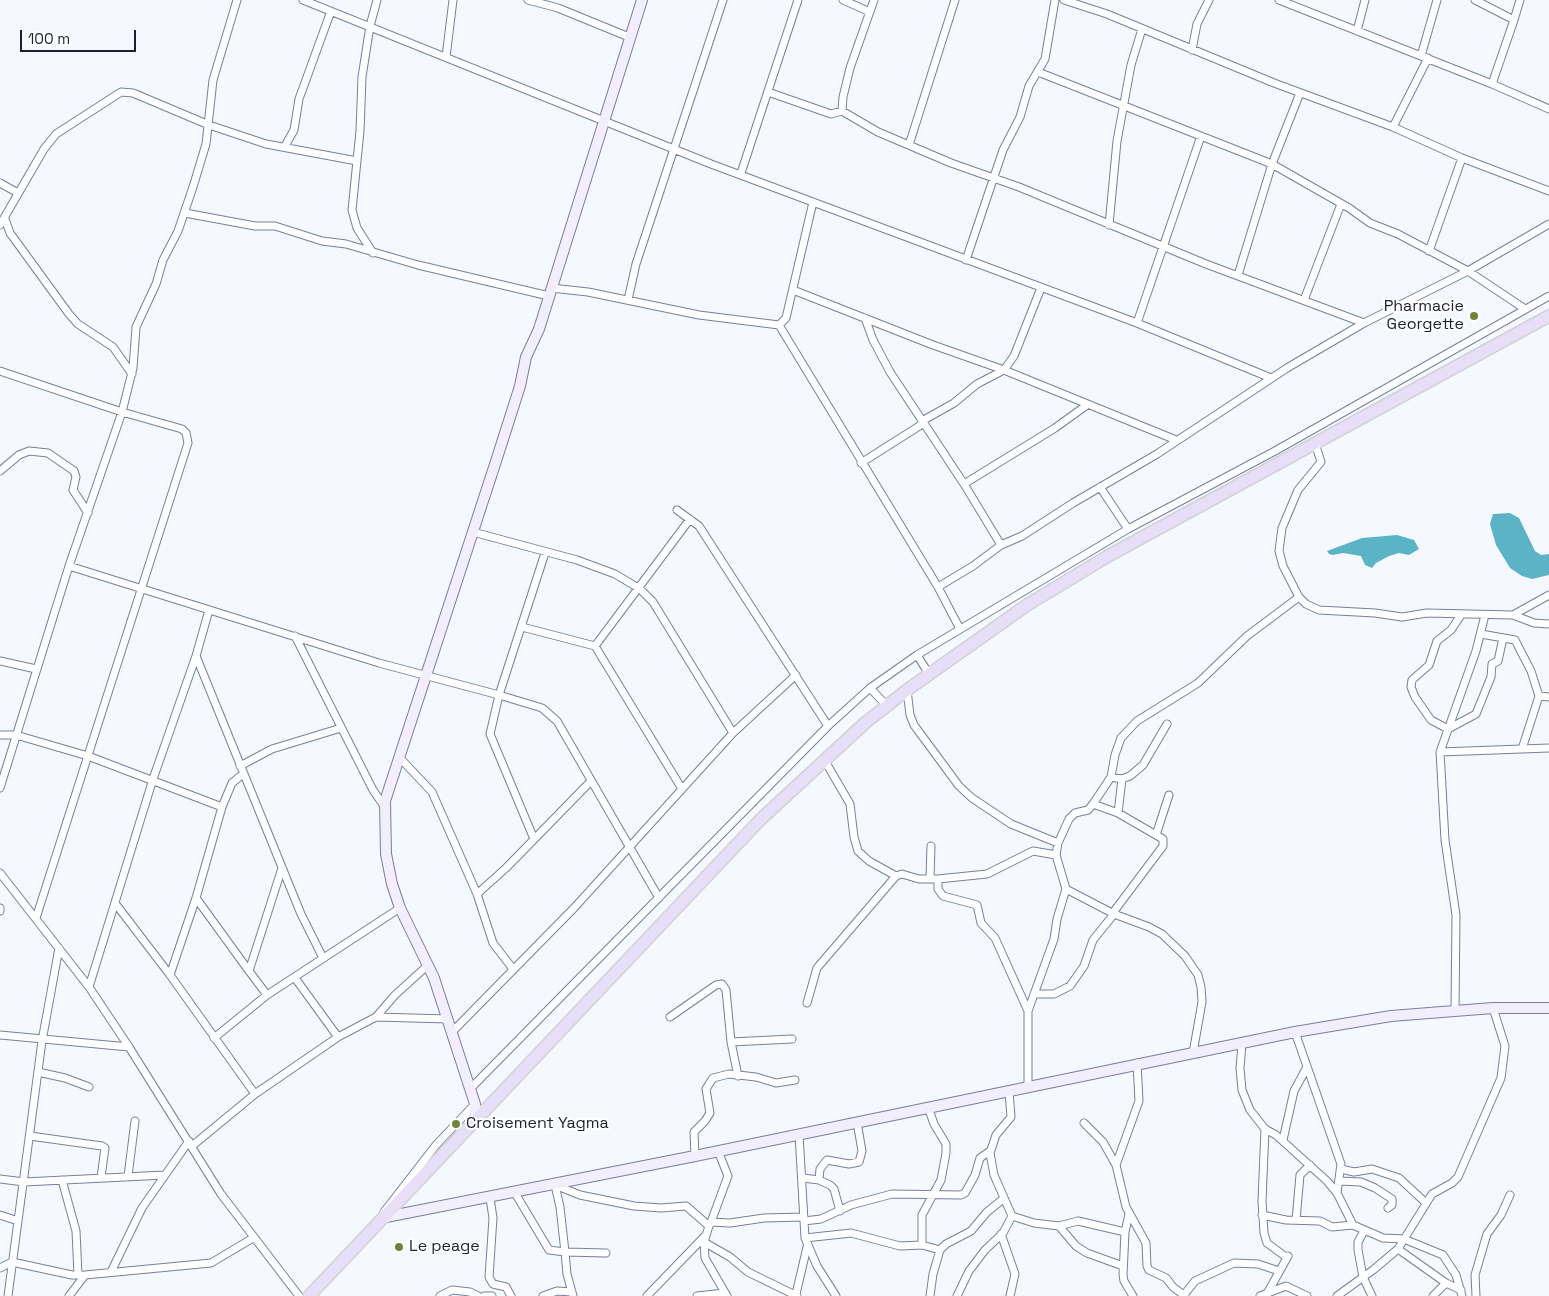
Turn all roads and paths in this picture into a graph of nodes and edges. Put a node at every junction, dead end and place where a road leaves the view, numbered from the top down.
1 (237, 0) edge
2 (303, 0) edge
3 (377, 0) edge
4 (454, 0) edge
5 (528, 0) edge
6 (561, 0) edge
7 (642, 0) edge
8 (723, 0) edge
9 (798, 0) edge
10 (843, 0) edge
11 (874, 0) edge
12 (956, 0) edge
13 (1055, 0) edge
14 (1064, 0) edge
15 (1209, 0) edge
16 (1279, 0) edge
17 (1365, 0) edge
18 (1437, 0) edge
19 (1475, 0) edge
20 (1520, 0) edge
21 (558, 8) junction
22 (331, 11) junction
23 (870, 12) junction
24 (1514, 20) junction
25 (370, 26) junction
26 (1142, 29) junction
27 (1357, 31) junction
28 (630, 37) junction
29 (1192, 50) junction
30 (446, 57) junction
31 (1425, 57) junction
32 (1038, 72) junction
33 (1492, 84) junction
34 (768, 92) junction
35 (1300, 93) junction
36 (1124, 106) junction
37 (1549, 109) edge
38 (842, 111) junction
39 (603, 119) junction
40 (209, 125) junction
41 (1393, 127) junction
42 (1201, 136) junction
43 (909, 145) junction
44 (285, 146) junction
45 (673, 147) junction
46 (1462, 158) junction
47 (357, 161) junction
48 (1272, 164) junction
49 (741, 174) junction
50 (994, 179) junction
51 (0, 183) edge
52 (1549, 191) edge
53 (18, 193) junction
54 (813, 202) junction
55 (1341, 204) junction
56 (185, 213) junction
57 (2, 222) edge
58 (1549, 224) edge
59 (1109, 225) junction
60 (1162, 246) junction
61 (1429, 251) junction
62 (373, 253) junction
63 (966, 260) junction
64 (1468, 272) junction
65 (1238, 275) junction
66 (1041, 288) junction
67 (793, 290) junction
68 (550, 292) junction
69 (1549, 296) edge
70 (628, 300) junction
71 (1304, 300) junction
72 (1525, 309) junction
73 (1549, 316) edge
74 (865, 318) junction
75 (1137, 323) junction
76 (1364, 323) junction
77 (779, 325) junction
78 (1004, 370) junction
79 (0, 371) edge
80 (132, 374) junction
81 (1271, 378) junction
82 (1087, 405) junction
83 (122, 412) junction
84 (923, 422) junction
85 (1176, 440) junction
86 (1315, 442) junction
87 (861, 463) junction
88 (0, 471) edge
89 (964, 484) junction
90 (1100, 488) junction
91 (677, 510) dead end
92 (88, 513) junction
93 (690, 518) junction
94 (1128, 530) junction
95 (473, 532) junction
96 (1001, 545) junction
97 (544, 553) junction
98 (69, 566) junction
99 (938, 587) junction
100 (140, 589) junction
101 (640, 589) junction
102 (1549, 595) edge
103 (1299, 598) junction
104 (209, 610) junction
105 (1461, 614) junction
106 (1485, 615) junction
107 (1513, 615) junction
108 (1549, 624) edge
109 (522, 626) junction
110 (960, 629) junction
111 (1480, 634) junction
112 (295, 636) junction
113 (1503, 638) junction
114 (595, 646) junction
115 (918, 655) junction
116 (196, 656) junction
117 (0, 661) edge
118 (36, 669) junction
119 (929, 674) junction
120 (425, 675) junction
121 (796, 676) junction
122 (870, 688) junction
123 (907, 690) junction
124 (499, 694) junction
125 (1539, 696) junction
126 (1549, 696) edge
127 (887, 706) junction
128 (1167, 724) dead end
129 (828, 726) junction
130 (341, 728) junction
131 (1448, 729) junction
132 (733, 733) junction
133 (0, 734) edge
134 (16, 736) junction
135 (1549, 748) edge
136 (1522, 749) junction
137 (1440, 752) junction
138 (88, 756) junction
139 (399, 756) junction
140 (825, 761) junction
141 (242, 770) junction
142 (1111, 777) junction
143 (153, 779) junction
144 (1122, 779) junction
145 (591, 780) junction
146 (0, 788) edge
147 (682, 789) junction
148 (1169, 795) dead end
149 (1093, 804) junction
150 (384, 806) junction
151 (222, 807) junction
152 (1118, 812) junction
153 (1156, 835) junction
154 (534, 839) junction
155 (1058, 843) junction
156 (931, 846) dead end
157 (629, 848) junction
158 (1056, 855) junction
159 (282, 868) junction
160 (1, 876) edge
161 (896, 876) junction
162 (930, 879) junction
163 (938, 879) junction
164 (1066, 889) junction
165 (477, 894) junction
166 (196, 898) junction
167 (659, 898) junction
168 (115, 903) junction
169 (400, 908) junction
170 (1113, 914) junction
171 (36, 918) junction
172 (59, 948) junction
173 (323, 958) junction
174 (427, 966) junction
175 (513, 969) junction
176 (249, 971) junction
177 (170, 975) junction
178 (294, 978) junction
179 (88, 987) junction
180 (1034, 994) junction
181 (267, 995) junction
182 (807, 1003) dead end
183 (1494, 1008) junction
184 (1549, 1008) edge
185 (1028, 1011) junction
186 (1455, 1011) junction
187 (376, 1017) junction
188 (670, 1017) dead end
189 (448, 1020) junction
190 (453, 1031) junction
191 (1295, 1032) junction
192 (0, 1035) edge
193 (338, 1037) junction
194 (214, 1038) junction
195 (792, 1039) dead end
196 (42, 1040) junction
197 (731, 1042) junction
198 (1242, 1044) junction
199 (130, 1047) junction
200 (1193, 1053) junction
201 (1137, 1063) junction
202 (1307, 1068) junction
203 (38, 1072) junction
204 (738, 1076) junction
205 (795, 1080) dead end
206 (1028, 1086) junction
207 (89, 1087) dead end
208 (470, 1089) junction
209 (1008, 1091) junction
210 (255, 1094) junction
211 (475, 1104) junction
212 (928, 1107) junction
213 (476, 1120) junction
214 (135, 1121) dead end
215 (857, 1122) junction
216 (1084, 1123) dead end
217 (1265, 1129) junction
218 (799, 1134) junction
219 (30, 1136) junction
220 (1282, 1140) junction
221 (190, 1143) junction
222 (990, 1151) junction
223 (718, 1152) junction
224 (695, 1156) junction
225 (1116, 1165) junction
226 (1310, 1165) junction
227 (1341, 1170) junction
228 (165, 1175) junction
229 (128, 1176) junction
230 (101, 1177) junction
231 (803, 1178) junction
232 (0, 1179) edge
233 (62, 1180) junction
234 (819, 1180) junction
235 (1339, 1181) junction
236 (24, 1182) junction
237 (555, 1185) junction
238 (515, 1193) junction
239 (1337, 1193) junction
240 (933, 1194) junction
241 (1510, 1196) dead end
242 (490, 1198) junction
243 (1003, 1199) junction
244 (1426, 1203) junction
245 (1388, 1208) dead end
246 (840, 1211) junction
247 (1129, 1214) junction
248 (0, 1215) edge
249 (1262, 1215) junction
250 (1012, 1216) junction
251 (386, 1217) junction
252 (804, 1219) junction
253 (1296, 1220) junction
254 (18, 1221) junction
255 (710, 1224) junction
256 (1353, 1225) junction
257 (1059, 1226) junction
258 (1364, 1231) junction
259 (1125, 1232) junction
260 (1001, 1234) junction
261 (253, 1238) junction
262 (805, 1238) junction
263 (705, 1239) junction
264 (1404, 1239) junction
265 (922, 1246) junction
266 (807, 1247) junction
267 (1398, 1249) junction
268 (940, 1250) junction
269 (565, 1252) junction
270 (606, 1253) dead end
271 (12, 1262) junction
272 (1123, 1266) junction
273 (0, 1268) edge
274 (1279, 1271) junction
275 (111, 1272) junction
276 (82, 1275) junction
277 (1363, 1277) junction
278 (1446, 1283) junction
279 (1173, 1287) junction
280 (1268, 1292) junction
281 (1462, 1293) edge
282 (572, 1294) edge
283 (726, 1294) edge
284 (796, 1295) edge
285 (8, 1296) edge
286 (69, 1296) edge
287 (300, 1296) edge
288 (440, 1296) edge
289 (478, 1296) edge
290 (484, 1296) edge
291 (492, 1296) edge
292 (511, 1296) edge
293 (543, 1296) edge
294 (648, 1296) edge
295 (697, 1296) edge
296 (836, 1296) edge
297 (930, 1296) edge
298 (957, 1296) edge
299 (1010, 1296) edge
300 (1132, 1296) edge
301 (1170, 1296) edge
302 (1185, 1296) edge
303 (1260, 1296) edge
304 (1307, 1296) edge
305 (1337, 1296) edge
306 (1372, 1296) edge
307 (1433, 1296) edge
308 (1476, 1296) edge

1 - 40 street
2 - 22 street
3 - 25 street
4 - 30 street
5 - 21 street
6 - 21 street
7 - 28 street
8 - 45 street
9 - 34 street
10 - 23 street
11 - 23 street
12 - 43 street
13 - 32 street
14 - 26 street
15 - 29 street
16 - 27 street
17 - 27 street
18 - 31 street
19 - 24 street
20 - 24 street
21 - 28 street
22 - 25 street
22 - 44 street
23 - 38 street
24 - 33 street
25 - 30 street
25 - 47 street
26 - 29 street
26 - 36 street
27 - 31 street
28 - 39 street
29 - 35 street
30 - 39 street
31 - 33 street
31 - 41 street
32 - 36 street
32 - 50 street
33 - 37 street
34 - 38 street
34 - 49 street
35 - 41 street
35 - 48 street
36 - 42 street
36 - 59 street
38 - 43 street
39 - 45 street
39 - 68 street
40 - 44 street
40 - 53 street
40 - 56 street
41 - 46 street
42 - 48 street
42 - 60 street
43 - 50 street
44 - 47 street
45 - 49 street
45 - 70 street
46 - 52 street
46 - 61 street
47 - 62 street
48 - 55 street
48 - 65 street
49 - 54 street
50 - 59 street
50 - 63 street
51 - 53 street
53 - 57 street
54 - 63 street
54 - 67 street
55 - 61 street
55 - 71 street
56 - 62 street
56 - 80 street
57 - 80 street
58 - 64 street
59 - 60 street
60 - 65 street
60 - 75 street
61 - 64 street
62 - 68 street
63 - 66 street
64 - 72 street
64 - 76 street
65 - 71 street
66 - 75 street
66 - 78 street
67 - 74 street
67 - 77 street
68 - 70 street
68 - 95 street
69 - 72 street
70 - 77 street
71 - 76 street
72 - 94 street
73 - 86 main road
74 - 78 street
74 - 84 street
75 - 81 street
76 - 81 street
77 - 87 street
78 - 82 street
78 - 84 street
79 - 83 street
80 - 83 street
81 - 85 street
82 - 85 street
82 - 89 street
83 - 92 street
83 - 100 street
84 - 87 street
84 - 89 street
85 - 90 street
86 - 103 street
86 - 119 main road
87 - 99 street
88 - 92 street
89 - 96 street
90 - 94 street
90 - 96 street
91 - 93 street
92 - 98 street
93 - 101 street
93 - 121 street
94 - 110 street
95 - 97 street
95 - 120 street
96 - 99 street
97 - 101 street
97 - 109 street
98 - 100 street
98 - 118 street
99 - 110 street
100 - 104 street
100 - 138 street
101 - 114 street
101 - 132 street
102 - 107 street
103 - 105 street
103 - 142 street
104 - 112 street
104 - 116 street
105 - 106 street
105 - 131 street
106 - 107 street
106 - 111 street
107 - 108 street
109 - 114 street
109 - 124 street
110 - 115 street
111 - 113 street
111 - 131 street
112 - 120 street
112 - 130 street
113 - 125 street
113 - 131 street
114 - 147 street
115 - 119 street
115 - 122 street
116 - 141 street
116 - 143 street
117 - 118 street
118 - 134 street
119 - 123 main road
120 - 124 street
120 - 139 street
121 - 129 street
121 - 132 street
122 - 127 street
122 - 129 street
123 - 127 main road
123 - 155 street
124 - 145 street
124 - 154 street
125 - 126 street
125 - 136 street
127 - 140 main road
128 - 144 street
129 - 167 street
130 - 141 street
130 - 150 street
131 - 137 street
132 - 147 street
133 - 134 street
134 - 138 street
134 - 146 street
135 - 136 street
136 - 137 street
137 - 186 street
138 - 143 street
138 - 171 street
139 - 150 street
139 - 165 street
140 - 161 street
140 - 213 main road
141 - 151 street
141 - 159 street
142 - 144 street
142 - 149 street
143 - 151 street
143 - 168 street
144 - 152 street
145 - 154 street
145 - 157 street
147 - 157 street
148 - 153 street
149 - 152 street
149 - 155 street
150 - 169 street
151 - 166 street
152 - 153 street
153 - 170 street
154 - 165 street
155 - 158 street
156 - 162 street
157 - 167 street
157 - 175 street
158 - 163 street
158 - 164 street
159 - 173 street
159 - 176 street
160 - 171 street
161 - 162 street
161 - 182 street
162 - 163 street
163 - 185 street
164 - 170 street
164 - 180 street
165 - 175 street
166 - 176 street
166 - 177 street
167 - 208 street
168 - 177 street
168 - 179 street
169 - 173 street
169 - 174 street
170 - 180 street
170 - 200 street
171 - 172 street
172 - 179 street
172 - 196 street
173 - 178 street
174 - 187 street
174 - 189 street
175 - 190 street
176 - 181 street
177 - 194 street
178 - 181 street
178 - 193 street
179 - 199 street
180 - 185 street
181 - 194 street
183 - 184 street
183 - 186 street
183 - 244 street
185 - 206 street
186 - 191 street
187 - 189 street
187 - 193 street
188 - 197 street
189 - 190 street
190 - 208 street
191 - 198 street
191 - 202 street
192 - 196 street
193 - 210 street
194 - 210 street
195 - 197 street
196 - 199 street
196 - 203 street
197 - 204 street
198 - 200 street
198 - 217 street
199 - 221 street
200 - 201 street
201 - 206 street
201 - 225 street
202 - 220 street
202 - 227 street
203 - 207 street
203 - 219 street
204 - 205 street
204 - 224 street
206 - 209 street
208 - 211 street
209 - 212 street
209 - 222 street
210 - 221 street
211 - 213 street
211 - 251 street
212 - 215 street
212 - 240 street
213 - 251 main road
214 - 229 street
215 - 218 street
215 - 234 street
216 - 225 street
217 - 220 street
217 - 249 street
218 - 223 street
218 - 231 street
219 - 230 street
219 - 236 street
220 - 226 street
221 - 228 street
221 - 261 street
222 - 240 street
222 - 243 street
223 - 224 street
223 - 255 street
224 - 237 street
225 - 247 street
226 - 239 street
226 - 253 street
227 - 235 street
227 - 244 street
228 - 229 street
228 - 275 street
229 - 230 street
230 - 233 street
231 - 234 street
231 - 252 street
232 - 236 street
233 - 236 street
233 - 276 street
234 - 246 street
235 - 239 street
235 - 245 street
236 - 254 street
237 - 238 street
237 - 255 street
237 - 269 street
238 - 242 street
238 - 269 street
239 - 256 street
240 - 246 street
240 - 265 street
241 - 308 street
242 - 251 street
242 - 292 street
243 - 250 street
243 - 268 street
244 - 264 street
246 - 252 street
247 - 259 street
247 - 279 street
248 - 254 street
249 - 253 street
249 - 274 street
250 - 257 street
250 - 260 street
251 - 287 main road
252 - 255 street
252 - 262 street
253 - 256 street
254 - 271 street
255 - 263 street
256 - 258 street
257 - 259 street
257 - 272 street
258 - 264 street
258 - 277 street
259 - 272 street
260 - 298 street
260 - 299 street
261 - 275 street
261 - 287 street
262 - 265 street
262 - 266 street
263 - 283 street
263 - 284 street
263 - 294 street
264 - 267 street
264 - 281 street
265 - 268 street
266 - 284 street
266 - 296 street
267 - 277 street
267 - 278 street
268 - 297 street
269 - 270 street
269 - 282 street
271 - 273 street
271 - 276 street
271 - 285 street
272 - 300 street
274 - 280 street
274 - 302 street
275 - 276 street
276 - 286 street
277 - 305 street
277 - 306 street
278 - 281 street
278 - 307 street
279 - 301 street
279 - 302 street
280 - 303 street
280 - 304 street
282 - 293 street
283 - 295 street
288 - 289 street
290 - 291 street

